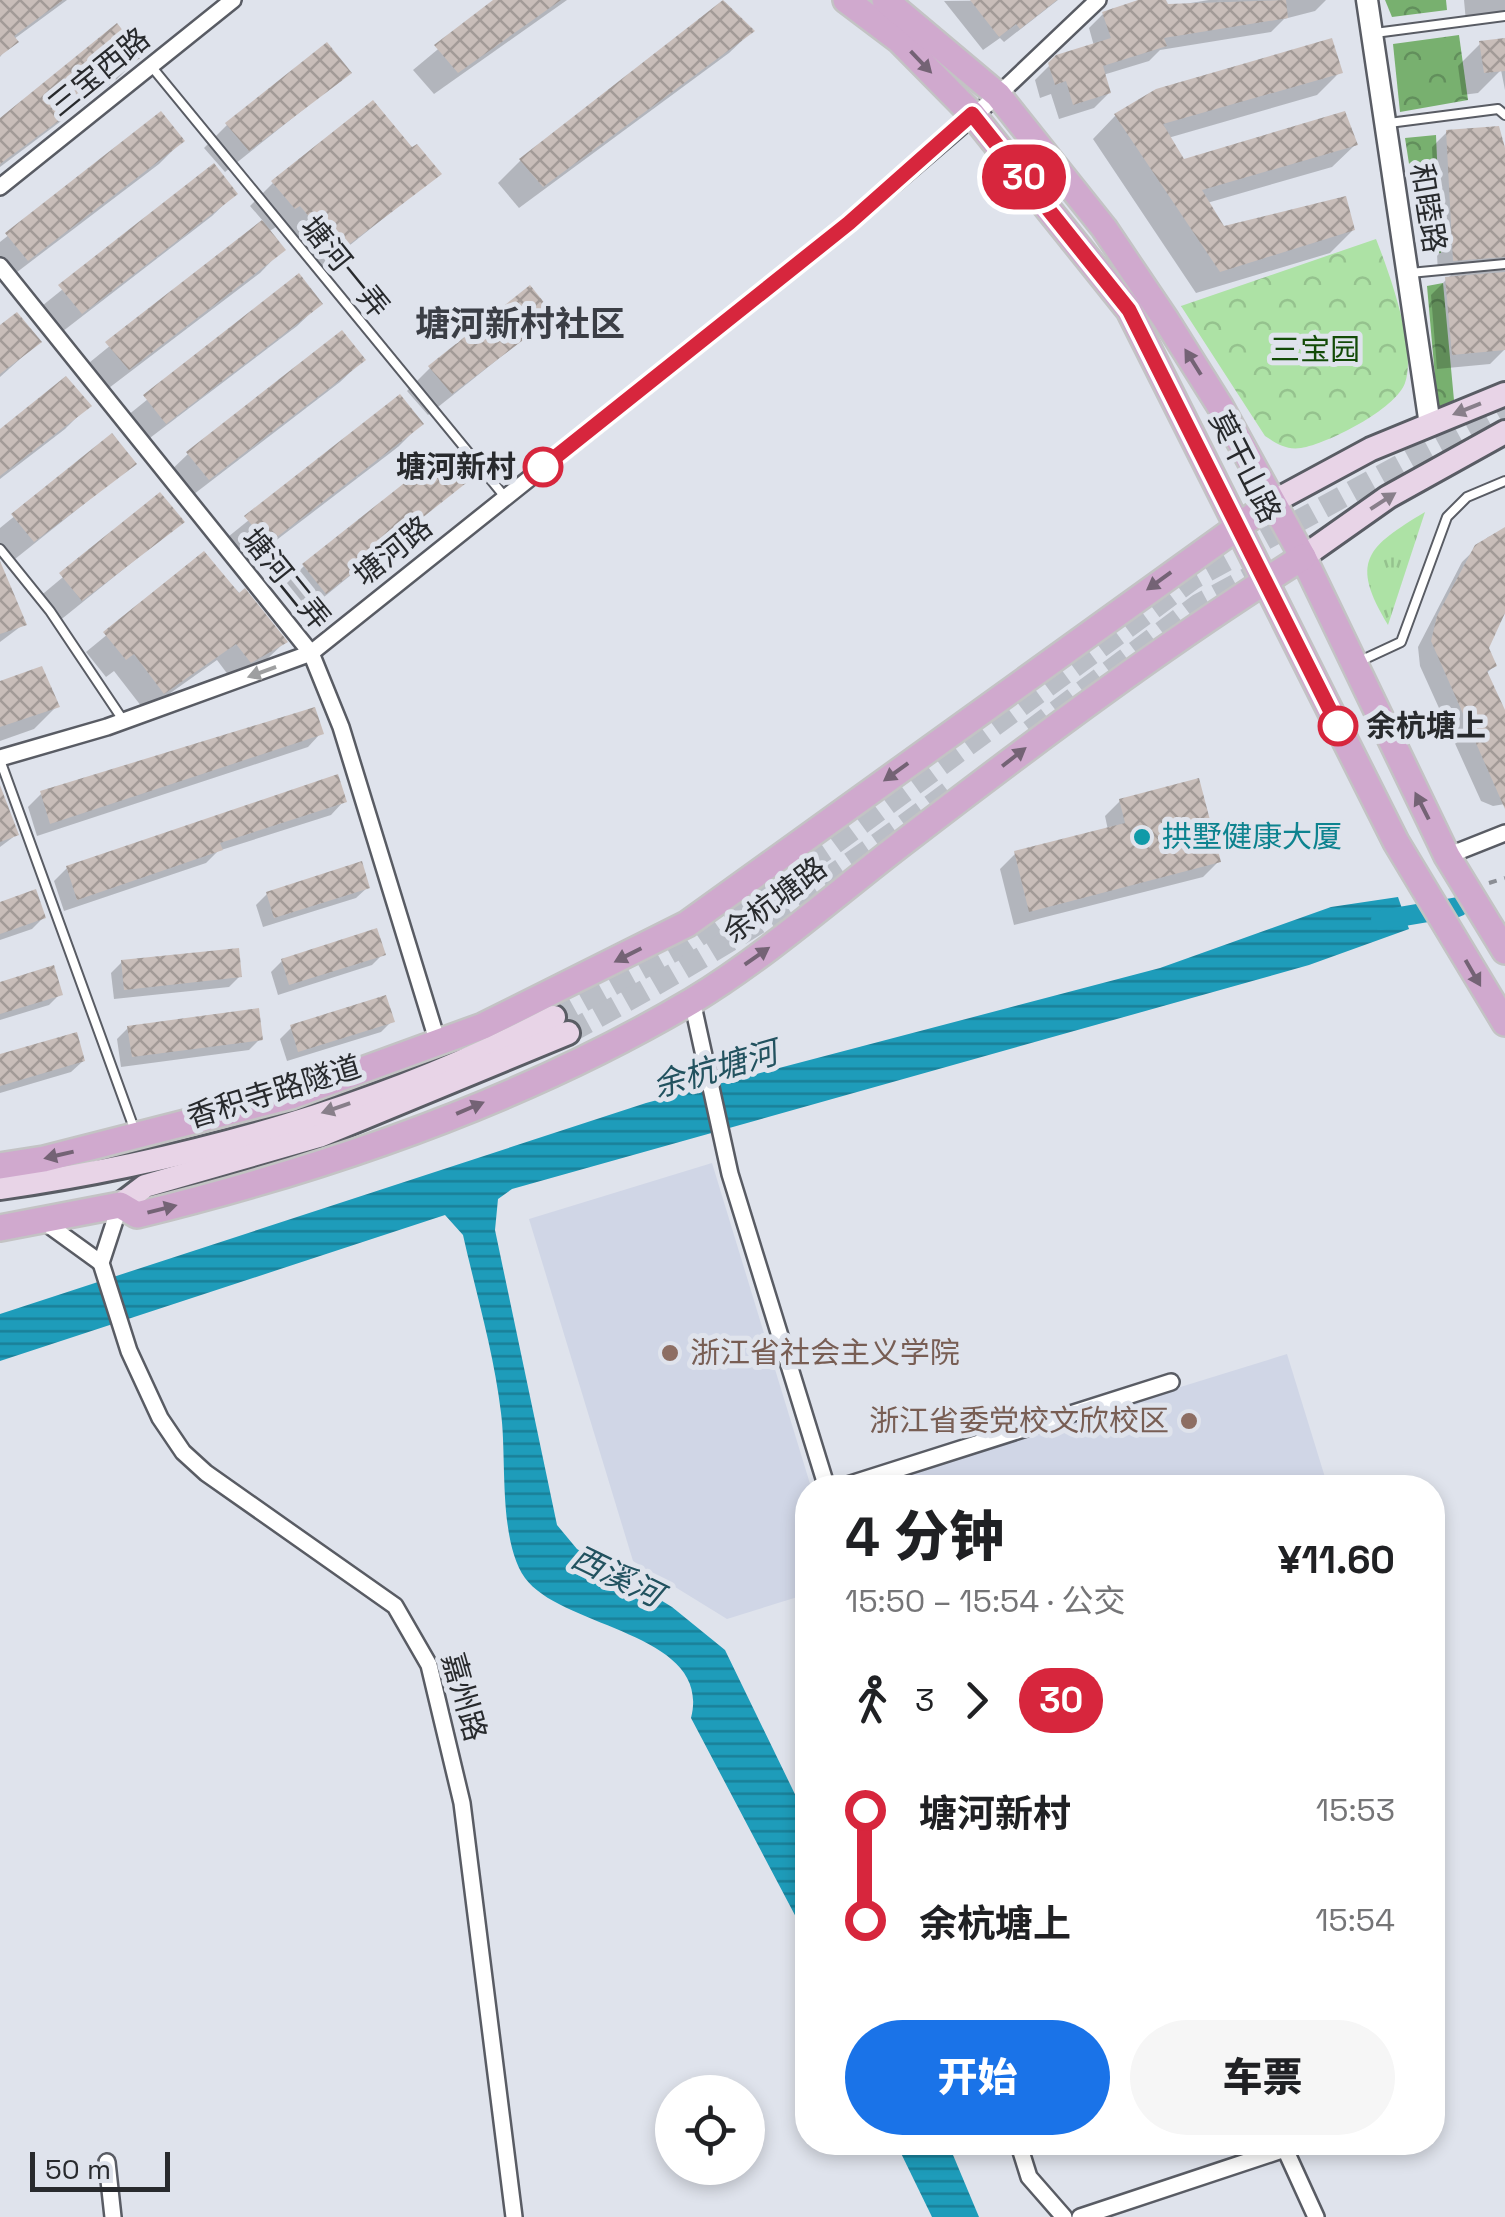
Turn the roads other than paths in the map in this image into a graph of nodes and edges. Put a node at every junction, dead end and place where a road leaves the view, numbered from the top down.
1 (233, 0) edge
2 (846, 0) edge
3 (885, 0) edge
4 (1098, 0) edge
5 (1366, 0) edge
6 (1505, 16) edge
7 (1371, 34) junction
8 (151, 66) junction
9 (998, 96) junction
10 (972, 114) junction
11 (1505, 115) edge
12 (1385, 124) junction
13 (0, 187) edge
14 (1505, 264) edge
15 (0, 266) edge
16 (1408, 274) junction
17 (1505, 394) edge
18 (1430, 425) junction
19 (1505, 432) edge
20 (1505, 481) edge
21 (505, 497) junction
22 (1271, 503) junction
23 (1238, 524) junction
24 (0, 549) edge
25 (1303, 557) junction
26 (1265, 581) junction
27 (311, 654) junction
28 (1354, 664) junction
29 (124, 721) junction
30 (0, 759) edge
31 (1505, 833) edge
32 (1448, 856) junction
33 (1505, 951) edge
34 (692, 1000) junction
35 (1505, 1024) edge
36 (438, 1043) junction
37 (137, 1136) junction
38 (0, 1166) edge
39 (0, 1188) edge
40 (120, 1205) junction
41 (43, 1221) junction
42 (0, 1228) edge
43 (101, 1262) junction
44 (1171, 1382) dead end
45 (823, 1475) edge
46 (879, 1475) edge
47 (1022, 2155) edge
48 (1261, 2155) edge
49 (1291, 2155) edge
50 (107, 2162) dead end
51 (113, 2217) edge
52 (514, 2217) edge
53 (1064, 2217) edge
54 (1080, 2217) edge
55 (1316, 2217) edge

1 - 8 street, 三宝西路
2 -> 10 main road, 莫干山路
3 - 9 main road, 莫干山路
4 - 9 street, 塘河路
5 - 7 street, 和睦路
6 - 7 lane
7 - 12 street, 和睦路
8 - 13 street, 三宝西路
8 - 21 lane, 塘河一弄
9 - 10 street, 塘河路
22 -> 9 main road, 莫干山路
10 - 21 street, 塘河路
10 - 23 main road, 莫干山路
11 - 12 lane
12 - 16 street, 和睦路
14 - 16 lane
15 - 27 street, 塘河二弄
16 - 18 street, 和睦路
17 -> 18 main road, 余杭塘路
18 - 22 main road, 余杭塘路
25 -> 19 main road, 余杭塘路
20 - 28 lane
21 - 27 street, 塘河路
22 - 23 main road, 余杭塘路
22 - 25 main road, 莫干山路
23 - 26 main road, 莫干山路
23 -> 36 main road, 余杭塘路
24 - 29 lane
25 - 26 main road, 余杭塘路
25 - 28 main road, 莫干山路
34 -> 26 main road, 余杭塘路
26 -> 35 main road, 莫干山路
27 -> 29 street, 塘河路
27 - 36 street, 塘河二弄
32 -> 28 main road, 莫干山路
29 - 30 street, 塘河路
30 - 37 lane
31 - 32 street
32 - 33 main road, 莫干山路
40 -> 34 main road, 余杭塘路
34 - 45 street
36 - 37 main road, 余杭塘路
37 -> 38 main road, 余杭塘路
40 -> 39 main road, 香积寺路隧道
40 - 41 main road, 余杭塘路
40 - 43 street
41 - 42 main road, 余杭塘路
41 - 43 street
43 - 52 street, 嘉州路
44 - 46 street
47 - 53 street
48 - 54 street
49 - 55 street
50 - 51 street

